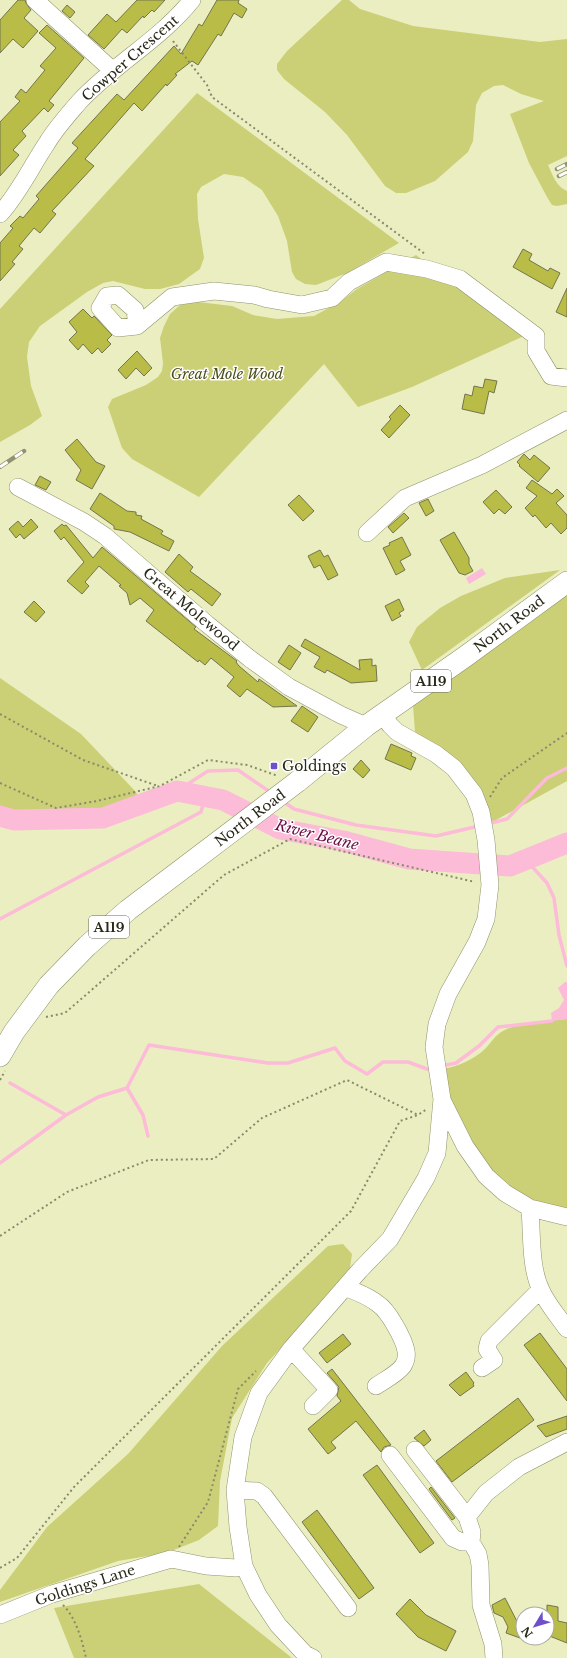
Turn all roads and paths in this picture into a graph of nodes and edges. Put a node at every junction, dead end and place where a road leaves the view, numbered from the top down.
1 (35, 0) edge
2 (192, 0) edge
3 (164, 30) junction
4 (112, 70) junction
5 (0, 214) edge
6 (405, 240) dead end
7 (137, 326) dead end
8 (567, 378) edge
9 (567, 420) edge
10 (18, 487) dead end
11 (366, 533) dead end
12 (567, 582) edge
13 (0, 714) edge
14 (375, 721) junction
15 (567, 733) edge
16 (297, 782) junction
17 (0, 783) edge
18 (160, 786) junction
19 (481, 814) junction
20 (490, 883) junction
21 (43, 1017) dead end
22 (4, 1061) edge
23 (0, 1080) edge
24 (442, 1099) junction
25 (418, 1115) junction
26 (530, 1208) junction
27 (567, 1217) edge
28 (0, 1236) edge
29 (345, 1288) junction
30 (540, 1290) junction
31 (567, 1328) edge
32 (292, 1349) junction
33 (482, 1368) dead end
34 (376, 1386) dead end
35 (313, 1406) dead end
36 (567, 1442) edge
37 (415, 1450) dead end
38 (390, 1455) dead end
39 (235, 1490) junction
40 (467, 1517) junction
41 (471, 1542) junction
42 (244, 1566) junction
43 (0, 1568) edge
44 (52, 1594) junction
45 (348, 1608) dead end
46 (0, 1615) edge
47 (494, 1656) edge
48 (86, 1658) edge
49 (313, 1658) edge

1 - 4 street
2 - 3 street, Cowper Crescent
3 - 4 street, Cowper Crescent
3 - 6 path
4 - 5 street, Cowper Crescent
7 - 8 street
9 - 11 street
10 - 14 street, Great Molewood
12 - 14 main road, North Road / A119
13 - 18 path
14 - 16 main road, North Road / A119
14 - 19 street
15 - 19 path
16 - 18 path
16 - 22 main road, North Road / A119
17 - 18 path
19 - 20 street
20 - 21 path
20 - 24 street
22 - 23 path
24 - 25 path
24 - 26 street
24 - 29 street
25 - 28 path
25 - 43 path
26 - 27 street
26 - 30 street
29 - 32 street
29 - 34 street
30 - 31 street
30 - 33 street
32 - 35 street
32 - 39 street
36 - 40 street
37 - 40 street
38 - 41 street
39 - 42 street
39 - 45 street
40 - 41 street
41 - 47 street
42 - 44 street, Goldings Lane
42 - 49 street
44 - 46 street, Goldings Lane
44 - 48 path

